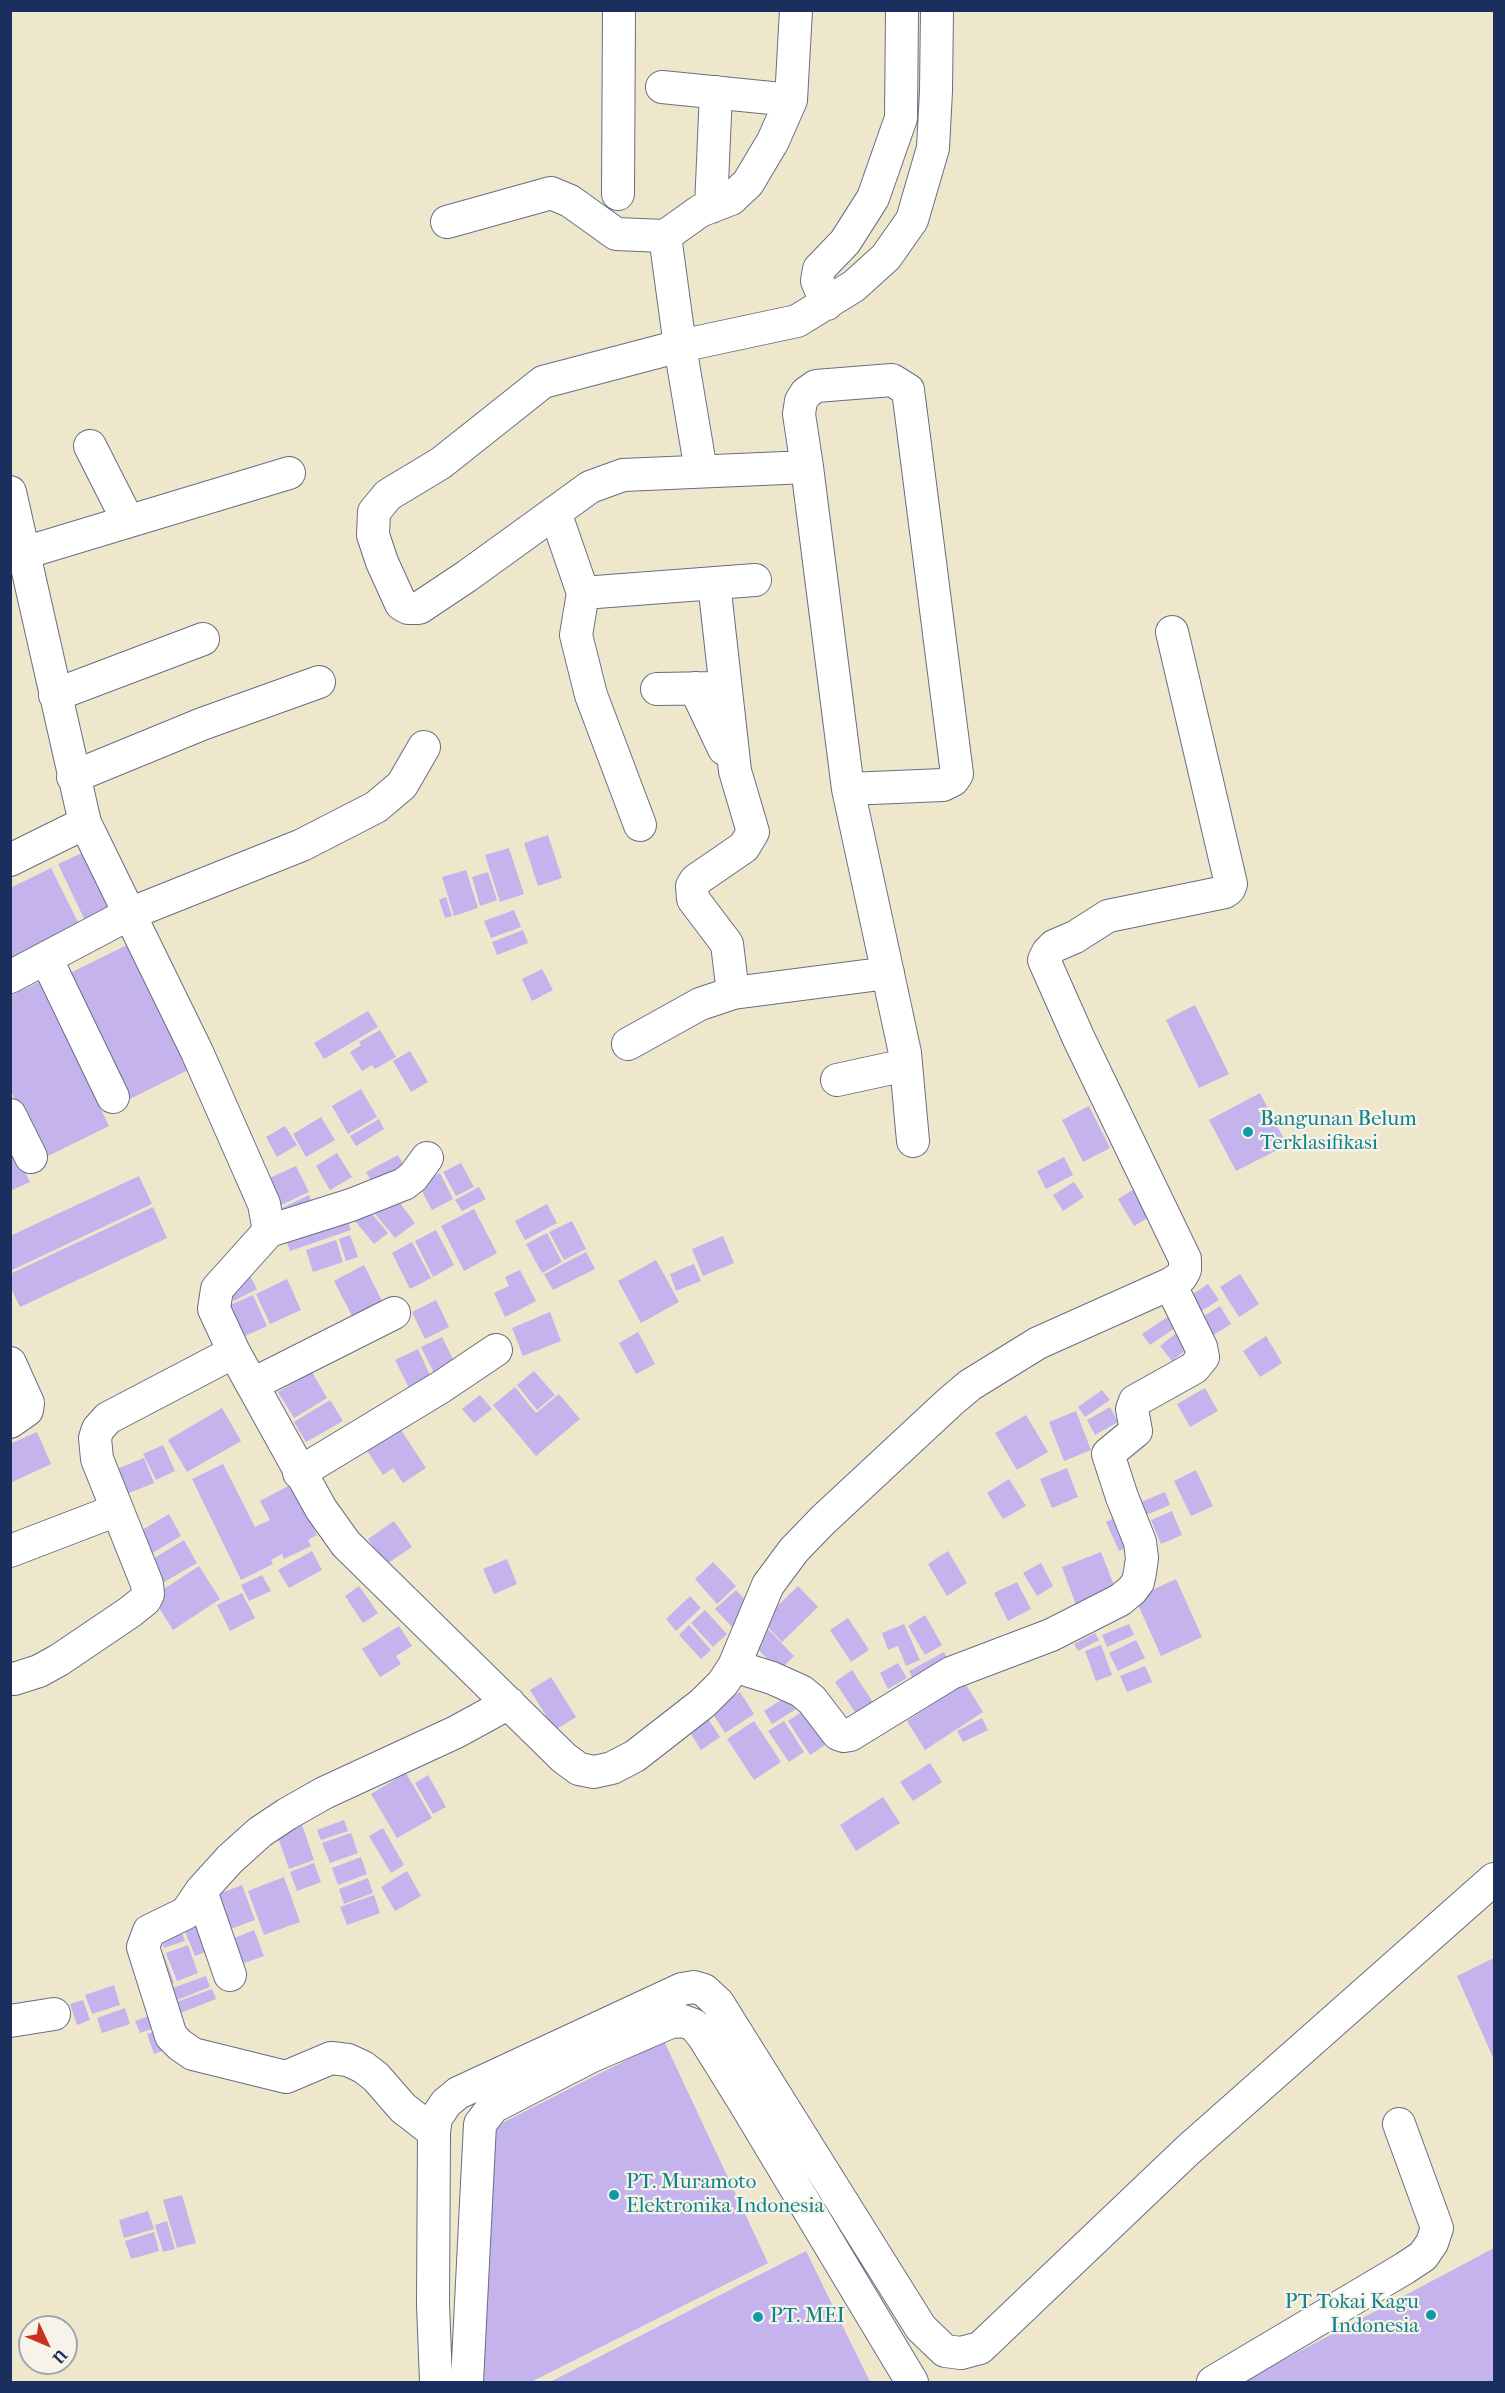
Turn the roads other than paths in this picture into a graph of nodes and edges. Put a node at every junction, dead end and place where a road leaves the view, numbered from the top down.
1 (620, 10) edge
2 (796, 10) edge
3 (902, 10) edge
4 (937, 10) edge
5 (662, 87) dead end
6 (716, 92) junction
7 (791, 100) junction
8 (618, 194) dead end
9 (711, 207) junction
10 (447, 222) dead end
11 (665, 236) junction
12 (827, 304) junction
13 (680, 346) junction
14 (90, 446) dead end
15 (807, 467) junction
16 (701, 471) junction
17 (289, 473) dead end
18 (10, 492) edge
19 (555, 512) junction
20 (128, 521) junction
21 (24, 553) junction
22 (755, 580) dead end
23 (714, 583) junction
24 (583, 593) junction
25 (1172, 632) dead end
26 (203, 639) dead end
27 (319, 682) dead end
28 (710, 688) junction
29 (657, 689) dead end
30 (55, 694) junction
31 (424, 747) dead end
32 (73, 777) junction
33 (848, 789) junction
34 (85, 823) junction
35 (640, 825) dead end
36 (10, 860) edge
37 (129, 914) junction
38 (46, 958) junction
39 (888, 973) junction
40 (10, 977) edge
41 (733, 993) junction
42 (628, 1044) dead end
43 (906, 1065) junction
44 (837, 1080) dead end
45 (113, 1097) dead end
46 (10, 1115) edge
47 (913, 1141) dead end
48 (31, 1157) dead end
49 (427, 1158) dead end
50 (269, 1231) junction
51 (1170, 1284) junction
52 (394, 1313) dead end
53 (496, 1350) dead end
54 (234, 1352) junction
55 (10, 1363) edge
56 (253, 1384) junction
57 (10, 1422) edge
58 (299, 1473) junction
59 (117, 1510) junction
60 (10, 1551) edge
61 (734, 1666) junction
62 (12, 1677) edge
63 (509, 1703) junction
64 (1494, 1879) edge
65 (201, 1891) junction
66 (230, 1975) dead end
67 (54, 2014) dead end
68 (10, 2022) edge
69 (1398, 2124) dead end
70 (434, 2132) junction
71 (436, 2382) edge
72 (467, 2382) edge
73 (912, 2382) edge
74 (1213, 2382) edge

1 - 8 street
2 - 7 street
3 - 12 street
4 - 12 street
5 - 6 street
6 - 7 street
6 - 9 street
7 - 9 street
9 - 11 street
10 - 11 street
11 - 13 street
12 - 13 street
13 - 16 street
13 - 19 street
14 - 20 street
15 - 16 street
15 - 33 street
15 - 33 street
16 - 19 street
17 - 20 street
18 - 21 street
19 - 24 street
20 - 21 street
21 - 30 street
22 - 23 street
23 - 24 street
23 - 28 street
24 - 35 street
25 - 51 street
26 - 30 street
27 - 32 street
28 - 29 street
28 - 41 street
30 - 32 street
31 - 37 street
32 - 34 street
33 - 39 street
34 - 36 street
34 - 37 street
37 - 38 street
37 - 50 street
38 - 40 street
38 - 45 street
39 - 41 street
39 - 43 street
41 - 42 street
43 - 44 street
43 - 47 street
46 - 48 street
49 - 50 street
50 - 54 street
51 - 61 street
51 - 61 street
52 - 56 street
53 - 58 street
54 - 56 street
54 - 59 street
55 - 57 street
56 - 58 street
58 - 63 street
59 - 60 street
59 - 62 street
61 - 63 street
63 - 65 street
64 - 70 street
65 - 66 street
65 - 70 street
67 - 68 street
69 - 74 street
70 - 71 street
72 - 73 street

